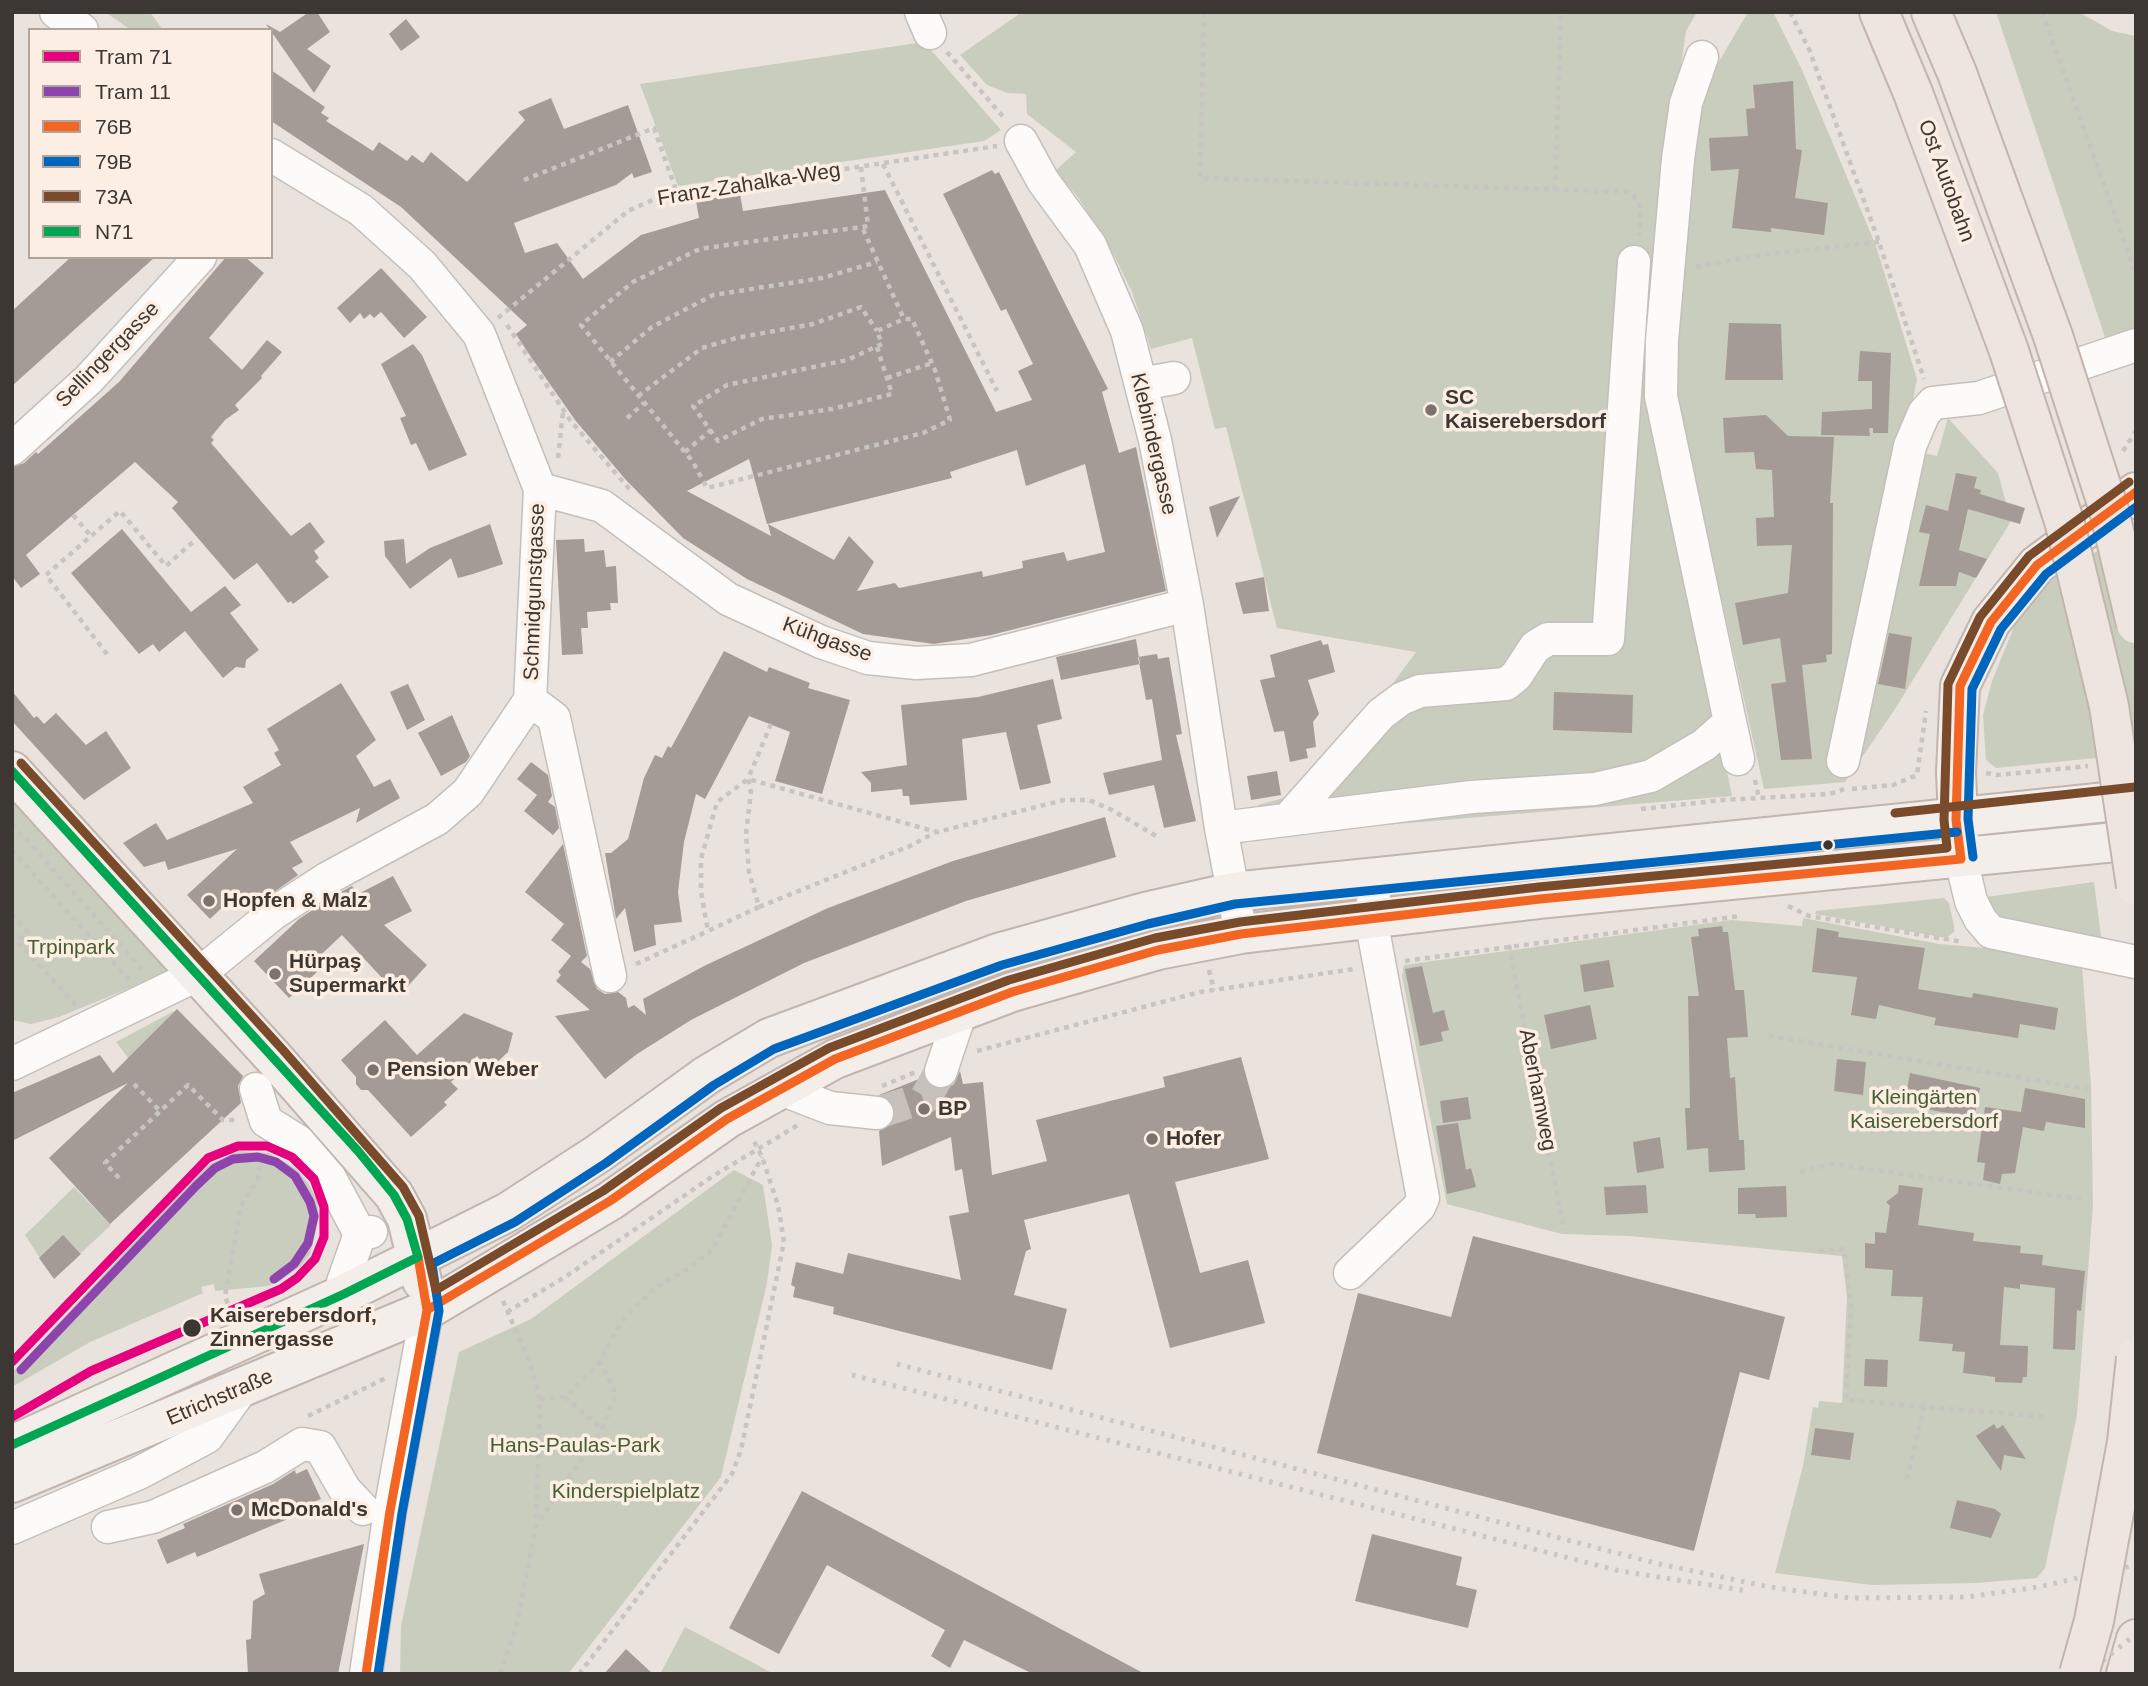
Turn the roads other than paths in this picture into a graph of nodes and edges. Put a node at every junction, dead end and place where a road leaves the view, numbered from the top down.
1 (56, 12) edge
2 (1879, 12) edge
3 (1931, 12) edge
4 (79, 28) edge
5 (1702, 57) dead end
6 (1021, 141) road end
7 (276, 166) edge
8 (198, 259) edge
9 (1634, 262) road end
10 (2136, 345) edge
11 (1174, 378) dead end
12 (1141, 384) junction
13 (12, 449) edge
14 (548, 479) junction
15 (2136, 492) edge
16 (1187, 605) junction
17 (2136, 624) edge
18 (530, 700) junction
19 (1730, 722) junction
20 (1738, 759) dead end
21 (1843, 761) dead end
22 (12, 771) edge
23 (2136, 799) edge
24 (1288, 820) junction
25 (1955, 820) junction
26 (1221, 828) junction
27 (2136, 840) edge
28 (1961, 859) junction
29 (1376, 877) junction
30 (2136, 886) edge
31 (1233, 892) junction
32 (1371, 919) junction
33 (1241, 934) junction
34 (2136, 962) edge
35 (199, 974) junction
36 (610, 976) road end
37 (961, 1011) junction
38 (12, 1064) edge
39 (944, 1065) tunnel mouth
40 (256, 1089) dead end
41 (781, 1089) junction
42 (875, 1101) tunnel mouth
43 (418, 1257) junction
44 (1350, 1273) dead end
45 (343, 1282) dead end
46 (427, 1310) junction
47 (2136, 1358) edge
48 (241, 1390) junction
49 (12, 1445) edge
50 (12, 1483) edge
51 (363, 1509) dead end
52 (108, 1527) dead end
53 (12, 1528) edge
54 (2136, 1639) edge
55 (366, 1674) edge
56 (2079, 1674) edge
57 (2126, 1674) edge

1 - 4 street
2 - 30 highway, Ost Autobahn, bridge
3 - 17 highway, bridge
5 - 19 street
6 - 12 street, Klebindergasse
7 - 14 street, Schmidgunstgasse
8 - 13 street, Sellingergasse
9 - 24 street
10 - 21 street
11 - 12 street
12 - 16 street, Klebindergasse
14 - 16 street, Kühgasse
14 - 18 street, Schmidgunstgasse
15 - 25 main road
16 - 26 street, Klebindergasse
18 - 35 street, Schmidgunstgasse
18 - 36 street
19 - 20 street
19 - 24 street
22 - 35 main road
23 - 25 main road, Etrichstraße
24 - 26 street
25 - 28 main road
25 - 29 main road, Etrichstraße
26 - 31 street, Klebindergasse
27 - 28 main road, Etrichstraße
28 - 32 main road, Etrichstraße
28 - 34 street
29 - 31 main road, Etrichstraße
29 - 32 street
31 - 33 street, Klebindergasse
31 - 43 main road, Etrichstraße
32 - 33 main road, Etrichstraße
32 - 44 street
33 - 37 main road, Etrichstraße
35 - 38 street, Schmidgunstgasse
35 - 43 main road
37 - 39 street
37 - 41 main road, Etrichstraße
40 - 45 street
41 - 42 street
41 - 46 main road, Etrichstraße
43 - 46 main road
43 - 49 main road, Etrichstraße
46 - 48 main road, Etrichstraße
46 - 55 street
47 - 56 highway, bridge
48 - 50 main road, Etrichstraße
48 - 53 street
51 - 52 street
54 - 57 highway

